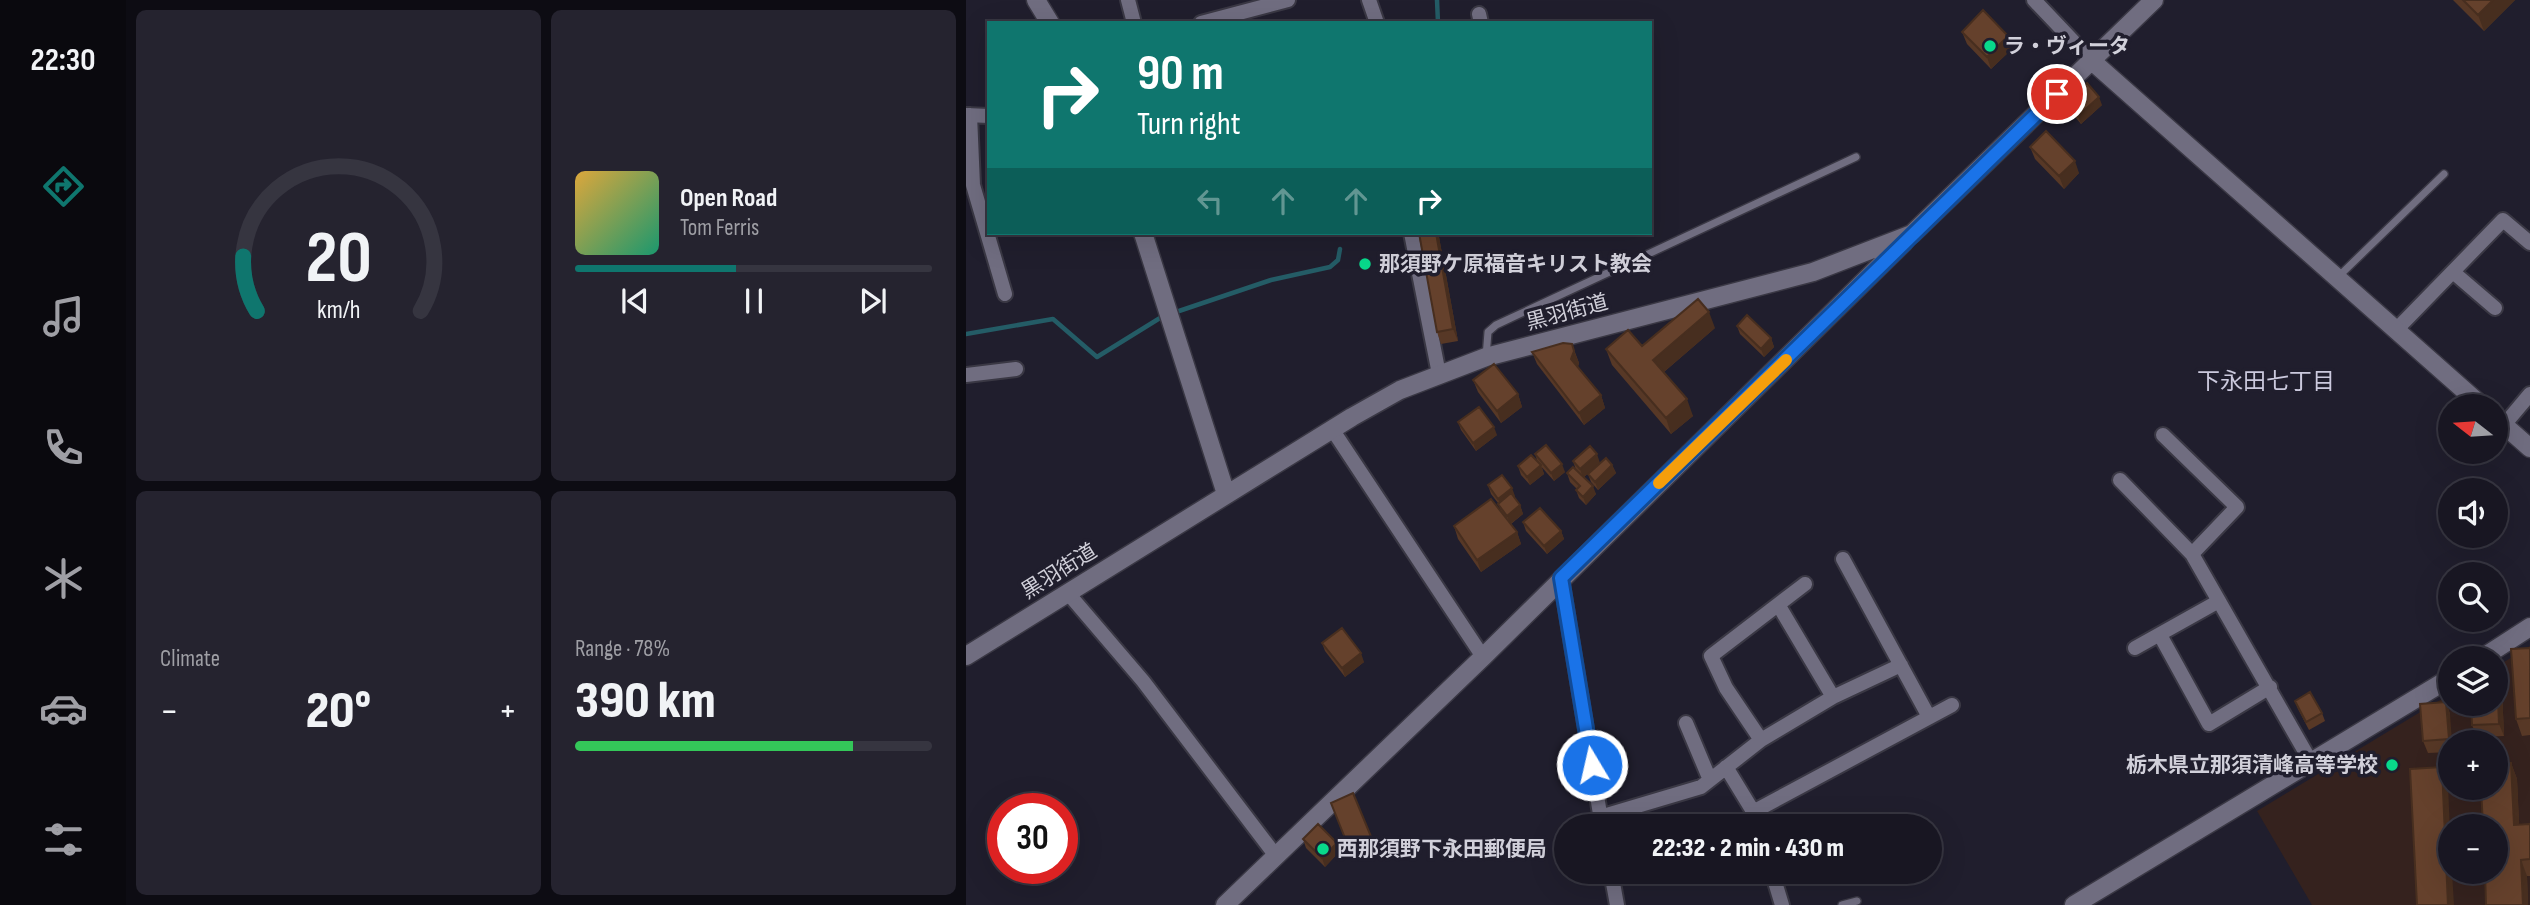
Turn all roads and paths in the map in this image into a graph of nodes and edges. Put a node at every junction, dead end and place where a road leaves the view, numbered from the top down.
1 (1036, 0) edge
2 (1128, 0) edge
3 (1289, 0) edge
4 (1369, 0) edge
5 (2034, 0) edge
6 (2154, 0) edge
7 (1246, 5) edge
8 (1049, 21) edge
9 (1133, 21) edge
10 (1206, 21) edge
11 (1376, 21) edge
12 (2092, 61) junction
13 (968, 115) edge
14 (987, 116) edge
15 (1856, 157) dead end
16 (2444, 174) dead end
17 (987, 233) edge
18 (1912, 234) junction
19 (988, 235) edge
20 (1144, 235) edge
21 (1411, 235) edge
22 (2530, 243) edge
23 (2453, 272) junction
24 (2338, 278) junction
25 (1005, 295) dead end
26 (2495, 308) dead end
27 (2396, 330) junction
28 (1486, 357) junction
29 (1016, 369) dead end
30 (1439, 374) junction
31 (966, 375) edge
32 (2468, 394) edge
33 (2530, 394) edge
34 (2508, 414) edge
35 (2508, 428) edge
36 (1332, 429) junction
37 (2162, 435) dead end
38 (2530, 448) edge
39 (2120, 480) dead end
40 (1226, 494) junction
41 (2192, 554) junction
42 (1843, 559) dead end
43 (1561, 578) junction
44 (1805, 584) dead end
45 (1068, 592) junction
46 (2220, 601) junction
47 (1779, 606) junction
48 (2530, 627) edge
49 (2160, 635) junction
50 (2501, 646) edge
51 (2135, 648) dead end
52 (966, 656) edge
53 (1483, 657) junction
54 (1901, 665) junction
55 (2438, 685) edge
56 (2270, 687) junction
57 (1833, 697) junction
58 (1952, 705) dead end
59 (1930, 717) junction
60 (1686, 723) dead end
61 (1761, 740) junction
62 (2311, 762) junction
63 (1726, 767) junction
64 (1710, 780) junction
65 (1753, 812) joint
66 (1600, 814) edge
67 (1622, 814) edge
68 (1276, 856) junction
69 (1613, 884) edge
70 (1776, 884) edge
71 (1857, 901) dead end
72 (1226, 905) edge
73 (1617, 905) edge
74 (1782, 905) edge
75 (1842, 905) edge
76 (2074, 905) edge

1 - 8 street
2 - 9 street
3 - 7 street
4 - 11 street
5 - 12 street
6 - 12 street, 黒羽街道
7 - 10 street
12 - 18 street, 黒羽街道
12 - 24 street
13 - 14 street
13 - 17 street
15 - 28 lane
16 - 24 lane
18 - 28 street, 黒羽街道
18 - 43 street
19 - 25 street
20 - 40 street
21 - 30 street
22 - 23 street
23 - 26 street
23 - 27 street
24 - 27 street
27 - 32 street
28 - 30 street, 黒羽街道
29 - 31 street
30 - 36 street, 黒羽街道
33 - 34 street
35 - 38 street
36 - 40 street, 黒羽街道
36 - 53 street
37 - 41 street
39 - 41 street
40 - 45 street, 黒羽街道
41 - 46 street
42 - 54 street
43 - 53 street
43 - 66 street
44 - 47 street
45 - 52 street, 黒羽街道
45 - 68 street
46 - 49 street
46 - 56 street
47 - 57 street
47 - 61 street
48 - 50 street
49 - 51 street
49 - 56 street
53 - 68 street
54 - 57 street
54 - 59 street
55 - 62 street
56 - 62 street
57 - 61 street
58 - 59 street
59 - 65 street
60 - 64 street
61 - 63 street
62 - 76 street
63 - 64 street
63 - 65 street
64 - 67 street
68 - 72 street
69 - 73 street
70 - 74 street
71 - 75 lane

